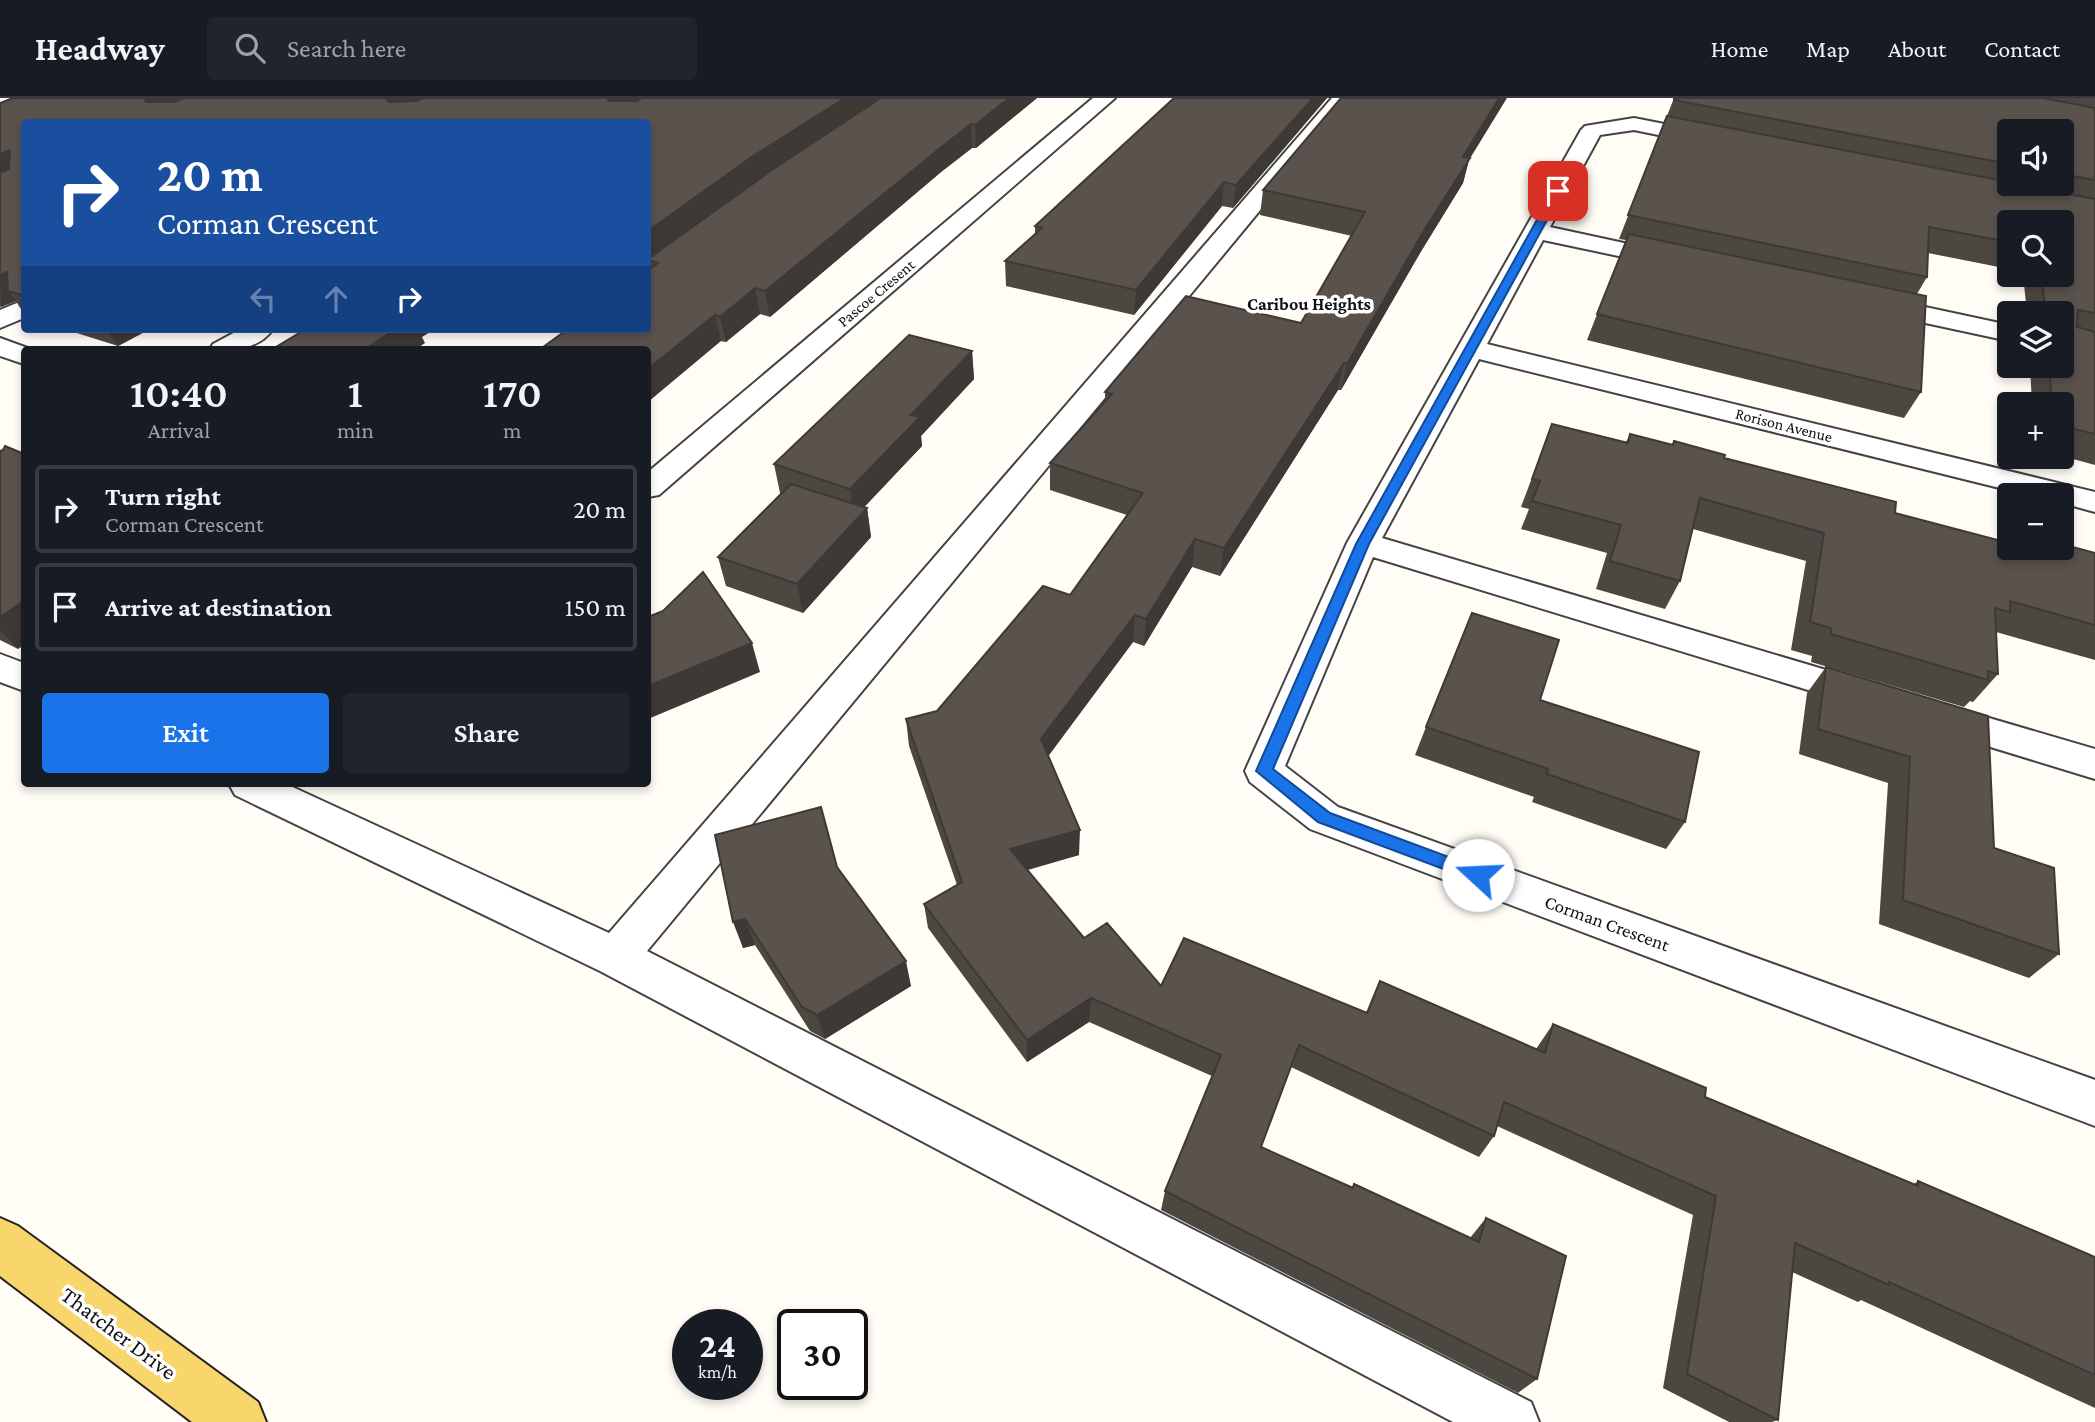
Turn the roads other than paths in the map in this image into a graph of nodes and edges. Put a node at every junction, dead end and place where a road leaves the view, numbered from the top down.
1 (1105, 98) edge
2 (1343, 98) edge
3 (1742, 146) edge
4 (1536, 231) junction
5 (1698, 266) edge
6 (1847, 298) edge
7 (21, 310) edge
8 (0, 320) edge
9 (1997, 330) edge
10 (253, 333) edge
11 (0, 346) edge
12 (230, 346) edge
13 (1472, 349) junction
14 (21, 355) edge
15 (651, 485) edge
16 (2095, 502) edge
17 (1363, 544) junction
18 (0, 667) edge
19 (21, 677) edge
20 (2095, 764) edge
21 (255, 787) edge
22 (615, 957) junction
23 (2095, 1103) edge
24 (0, 1244) edge
25 (238, 1422) edge
26 (1511, 1422) edge

1 - 15 street, Pascoe Cresent
2 - 22 street
3 - 4 street, Corman Crescent
4 - 5 street
4 - 13 street, Corman Crescent
6 - 9 street
7 - 8 street
10 - 12 street
11 - 14 street
13 - 16 street, Rorison Avenue
13 - 17 street, Corman Crescent
17 - 20 street
17 - 23 street, Corman Crescent
18 - 19 street
21 - 22 street
22 - 26 street
24 - 25 main road, Thatcher Drive

